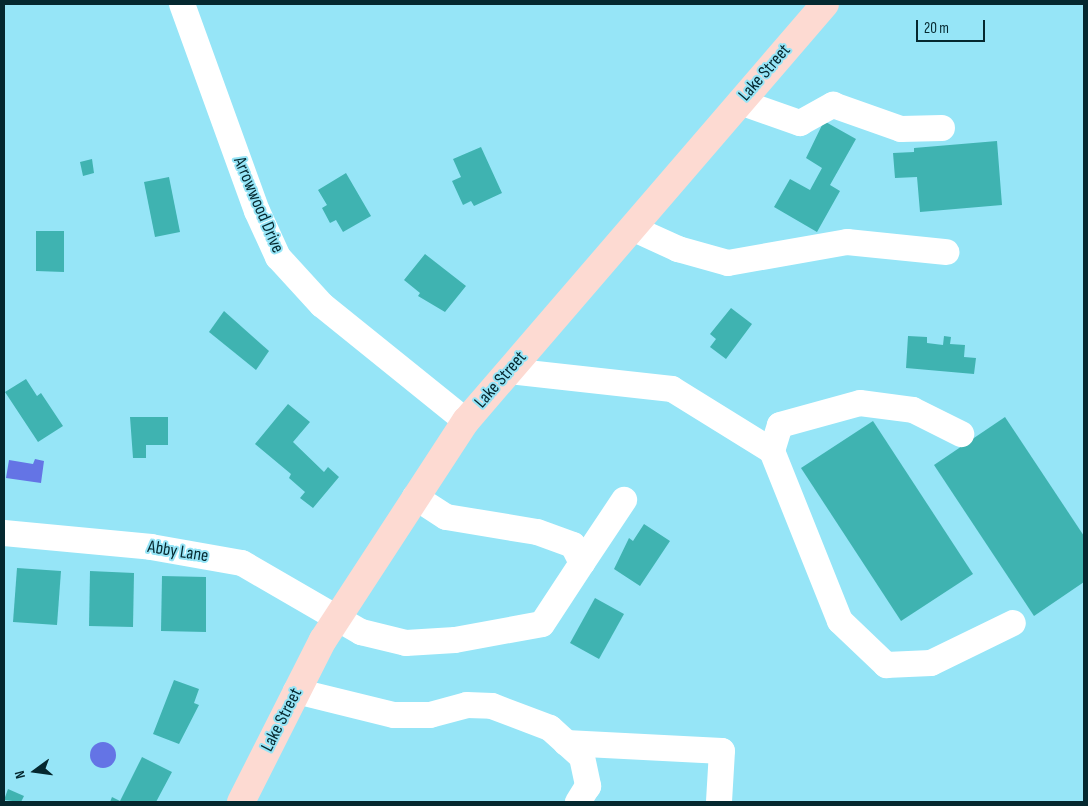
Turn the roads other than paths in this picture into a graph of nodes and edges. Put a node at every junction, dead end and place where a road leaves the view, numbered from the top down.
1 (182, 4) edge
2 (826, 4) edge
3 (740, 102) junction
4 (942, 128) dead end
5 (632, 228) junction
6 (946, 252) dead end
7 (509, 371) junction
8 (466, 421) junction
9 (961, 434) dead end
10 (772, 451) junction
11 (415, 497) junction
12 (624, 500) dead end
13 (4, 533) edge
14 (582, 563) junction
15 (336, 619) junction
16 (1013, 623) dead end
17 (296, 691) junction
18 (566, 743) junction
19 (241, 802) edge
20 (578, 802) edge
21 (719, 802) edge

1 - 8 street, Arrowwood Drive
2 - 3 main road, Lake Street
3 - 4 street
3 - 5 main road, Lake Street
5 - 6 street
5 - 7 main road, Lake Street
7 - 8 main road, Lake Street
7 - 10 street
8 - 11 main road, Lake Street
9 - 10 street
10 - 16 street
11 - 14 street
11 - 15 main road, Lake Street
12 - 14 street, Abby Lane
13 - 15 street, Abby Lane
14 - 15 street, Abby Lane
15 - 17 main road, Lake Street
17 - 18 street
17 - 19 main road, Lake Street
18 - 20 street
18 - 21 street

